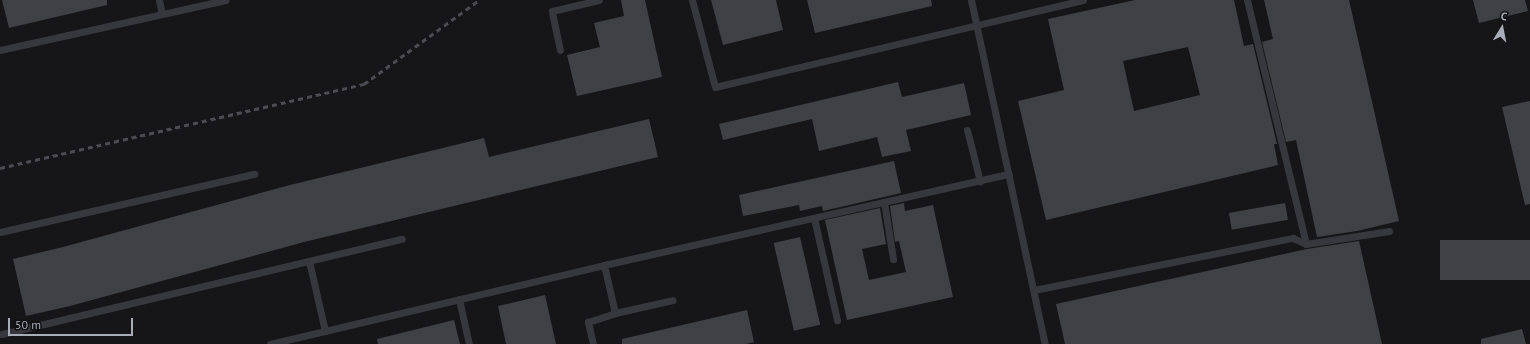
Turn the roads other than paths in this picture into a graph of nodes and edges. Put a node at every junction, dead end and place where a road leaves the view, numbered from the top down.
1 (159, 0) edge
2 (226, 0) edge
3 (600, 0) edge
4 (692, 0) edge
5 (971, 0) edge
6 (1082, 0) edge
7 (1247, 0) edge
8 (162, 14) junction
9 (977, 25) junction
10 (0, 50) edge
11 (560, 50) dead end
12 (968, 130) dead end
13 (254, 174) dead end
14 (1009, 174) junction
15 (980, 181) junction
16 (884, 202) junction
17 (814, 218) junction
18 (1389, 231) dead end
19 (0, 232) edge
20 (402, 239) dead end
21 (1306, 244) junction
22 (893, 259) dead end
23 (309, 261) junction
24 (604, 265) junction
25 (1033, 291) junction
26 (460, 299) junction
27 (674, 300) dead end
28 (615, 313) junction
29 (837, 320) dead end
30 (325, 331) junction
31 (1, 332) edge
32 (270, 344) edge
33 (469, 344) edge
34 (594, 344) edge
35 (1045, 344) edge

1 - 8 lane
2 - 8 lane
3 - 11 lane
4 - 9 lane
5 - 9 lane
6 - 9 lane
7 - 21 lane
8 - 10 lane
9 - 14 lane
12 - 15 lane
13 - 19 lane
14 - 15 lane
14 - 25 lane
15 - 16 lane
16 - 17 lane
16 - 22 lane
17 - 24 lane
17 - 29 lane
18 - 21 lane
20 - 23 lane
21 - 25 lane
23 - 30 lane
23 - 31 lane
24 - 26 lane
24 - 28 lane
25 - 35 lane
26 - 30 lane
26 - 33 lane
27 - 28 lane
28 - 34 lane
30 - 32 lane

